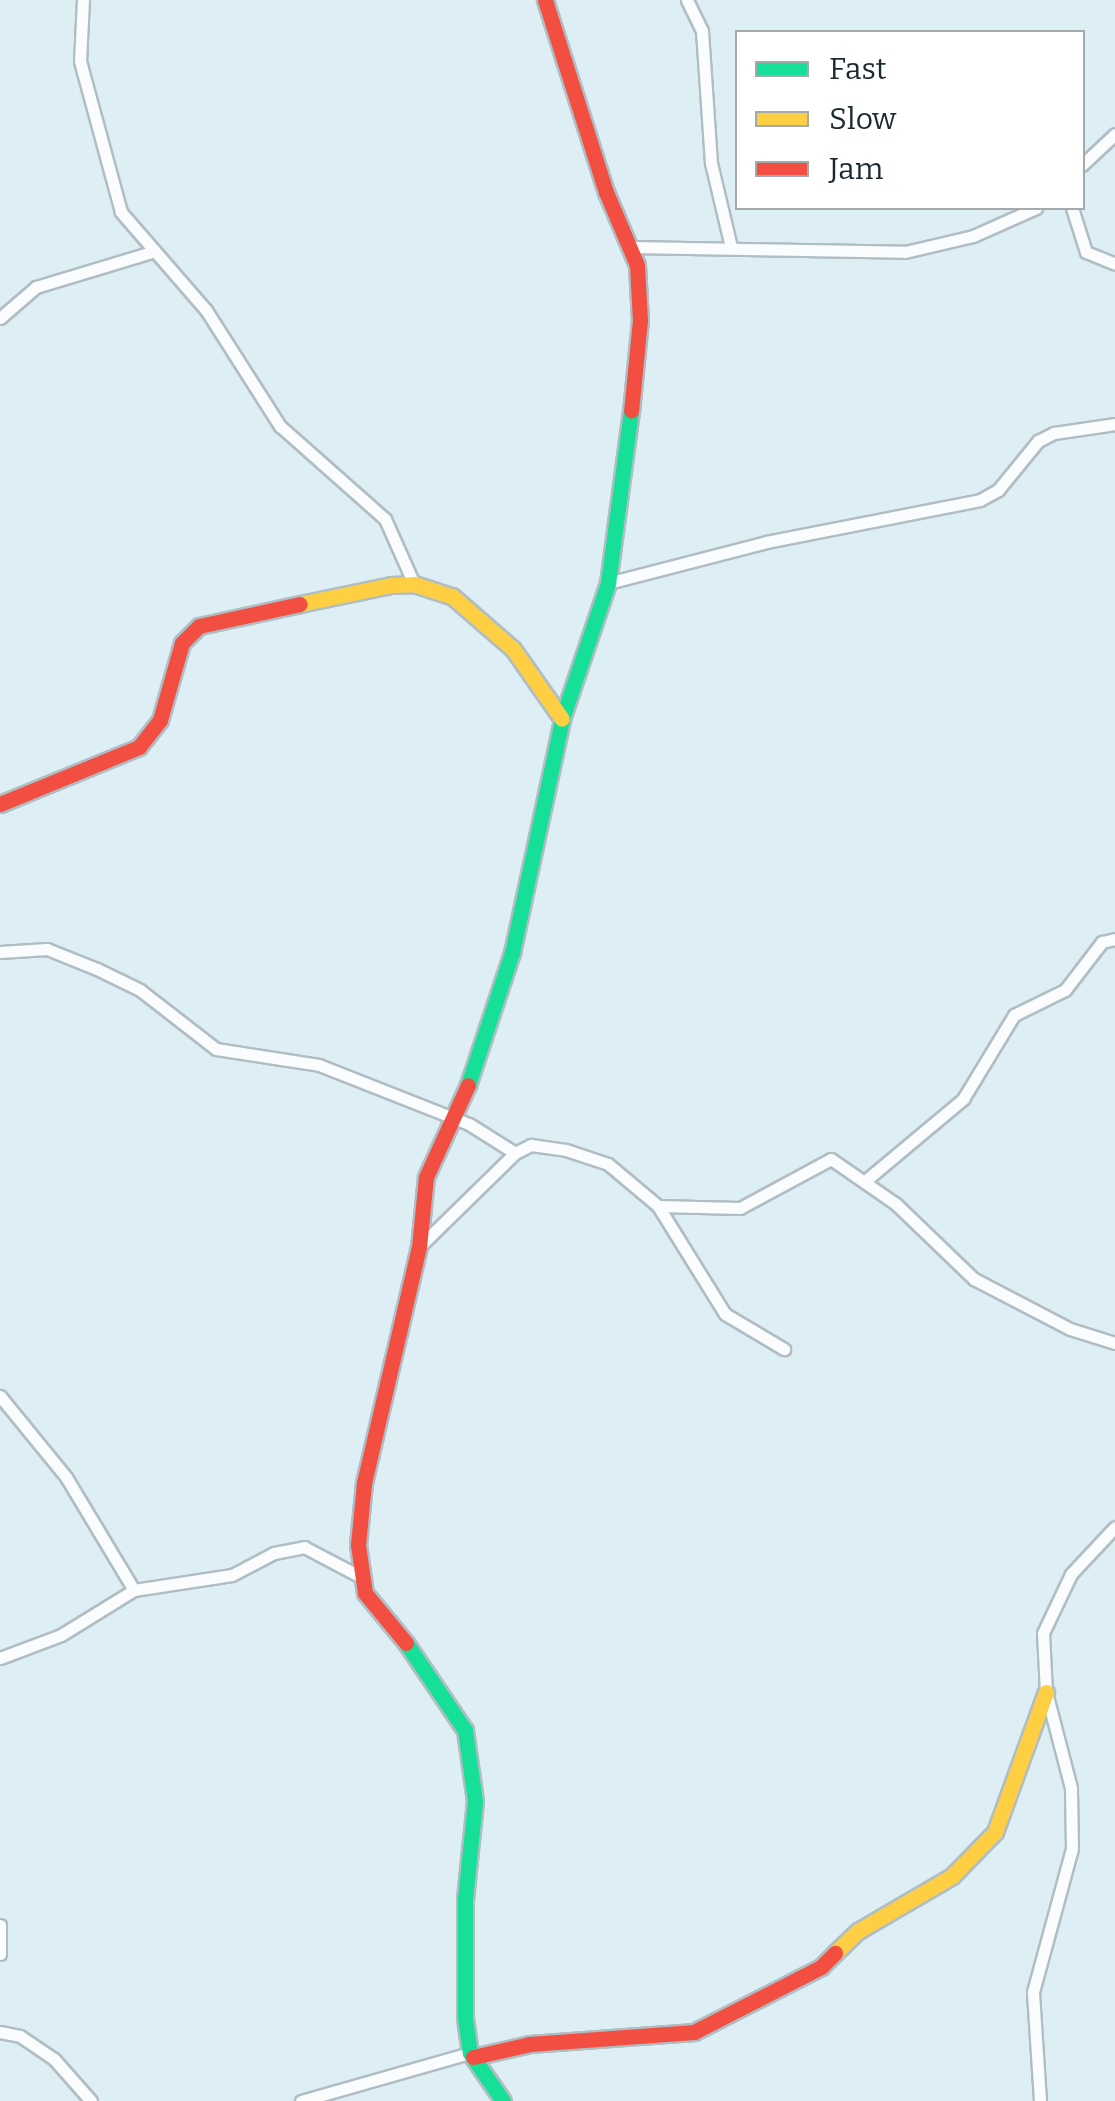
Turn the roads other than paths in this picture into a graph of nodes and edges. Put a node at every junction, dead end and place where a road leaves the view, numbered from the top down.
1 (83, 0) edge
2 (545, 0) edge
3 (687, 0) edge
4 (1115, 134) edge
5 (1085, 162) edge
6 (1032, 210) edge
7 (1073, 210) edge
8 (630, 246) junction
9 (731, 247) junction
10 (152, 252) junction
11 (1115, 264) edge
12 (0, 318) edge
13 (1115, 424) edge
14 (608, 583) junction
15 (414, 584) junction
16 (562, 719) junction
17 (0, 804) edge
18 (1115, 938) edge
19 (0, 952) edge
20 (456, 1120) junction
21 (514, 1153) junction
22 (865, 1181) junction
23 (658, 1206) junction
24 (419, 1247) junction
25 (1115, 1342) edge
26 (784, 1349) dead end
27 (0, 1396) edge
28 (1115, 1527) edge
29 (358, 1574) junction
30 (134, 1590) junction
31 (0, 1658) edge
32 (1046, 1692) junction
33 (0, 1924) edge
34 (0, 1954) edge
35 (0, 2032) edge
36 (471, 2055) junction
37 (91, 2101) edge
38 (302, 2101) edge
39 (503, 2101) edge
40 (1040, 2101) edge

1 - 10 street
2 - 8 street
3 - 9 street
4 - 5 street
6 - 9 street
7 - 11 street
8 - 9 street
8 - 14 street
10 - 12 street
10 - 15 street
13 - 14 street
14 - 16 street
15 - 16 street
15 - 17 street
16 - 20 street
18 - 22 street
19 - 20 street
20 - 21 street
20 - 24 street
21 - 23 street
21 - 24 street
22 - 23 street
22 - 25 street
23 - 26 street
24 - 29 street
27 - 30 street
28 - 32 street
29 - 30 street
29 - 36 street
30 - 31 street
32 - 36 street
32 - 40 street
33 - 34 street
35 - 37 street
36 - 38 street
36 - 39 street

